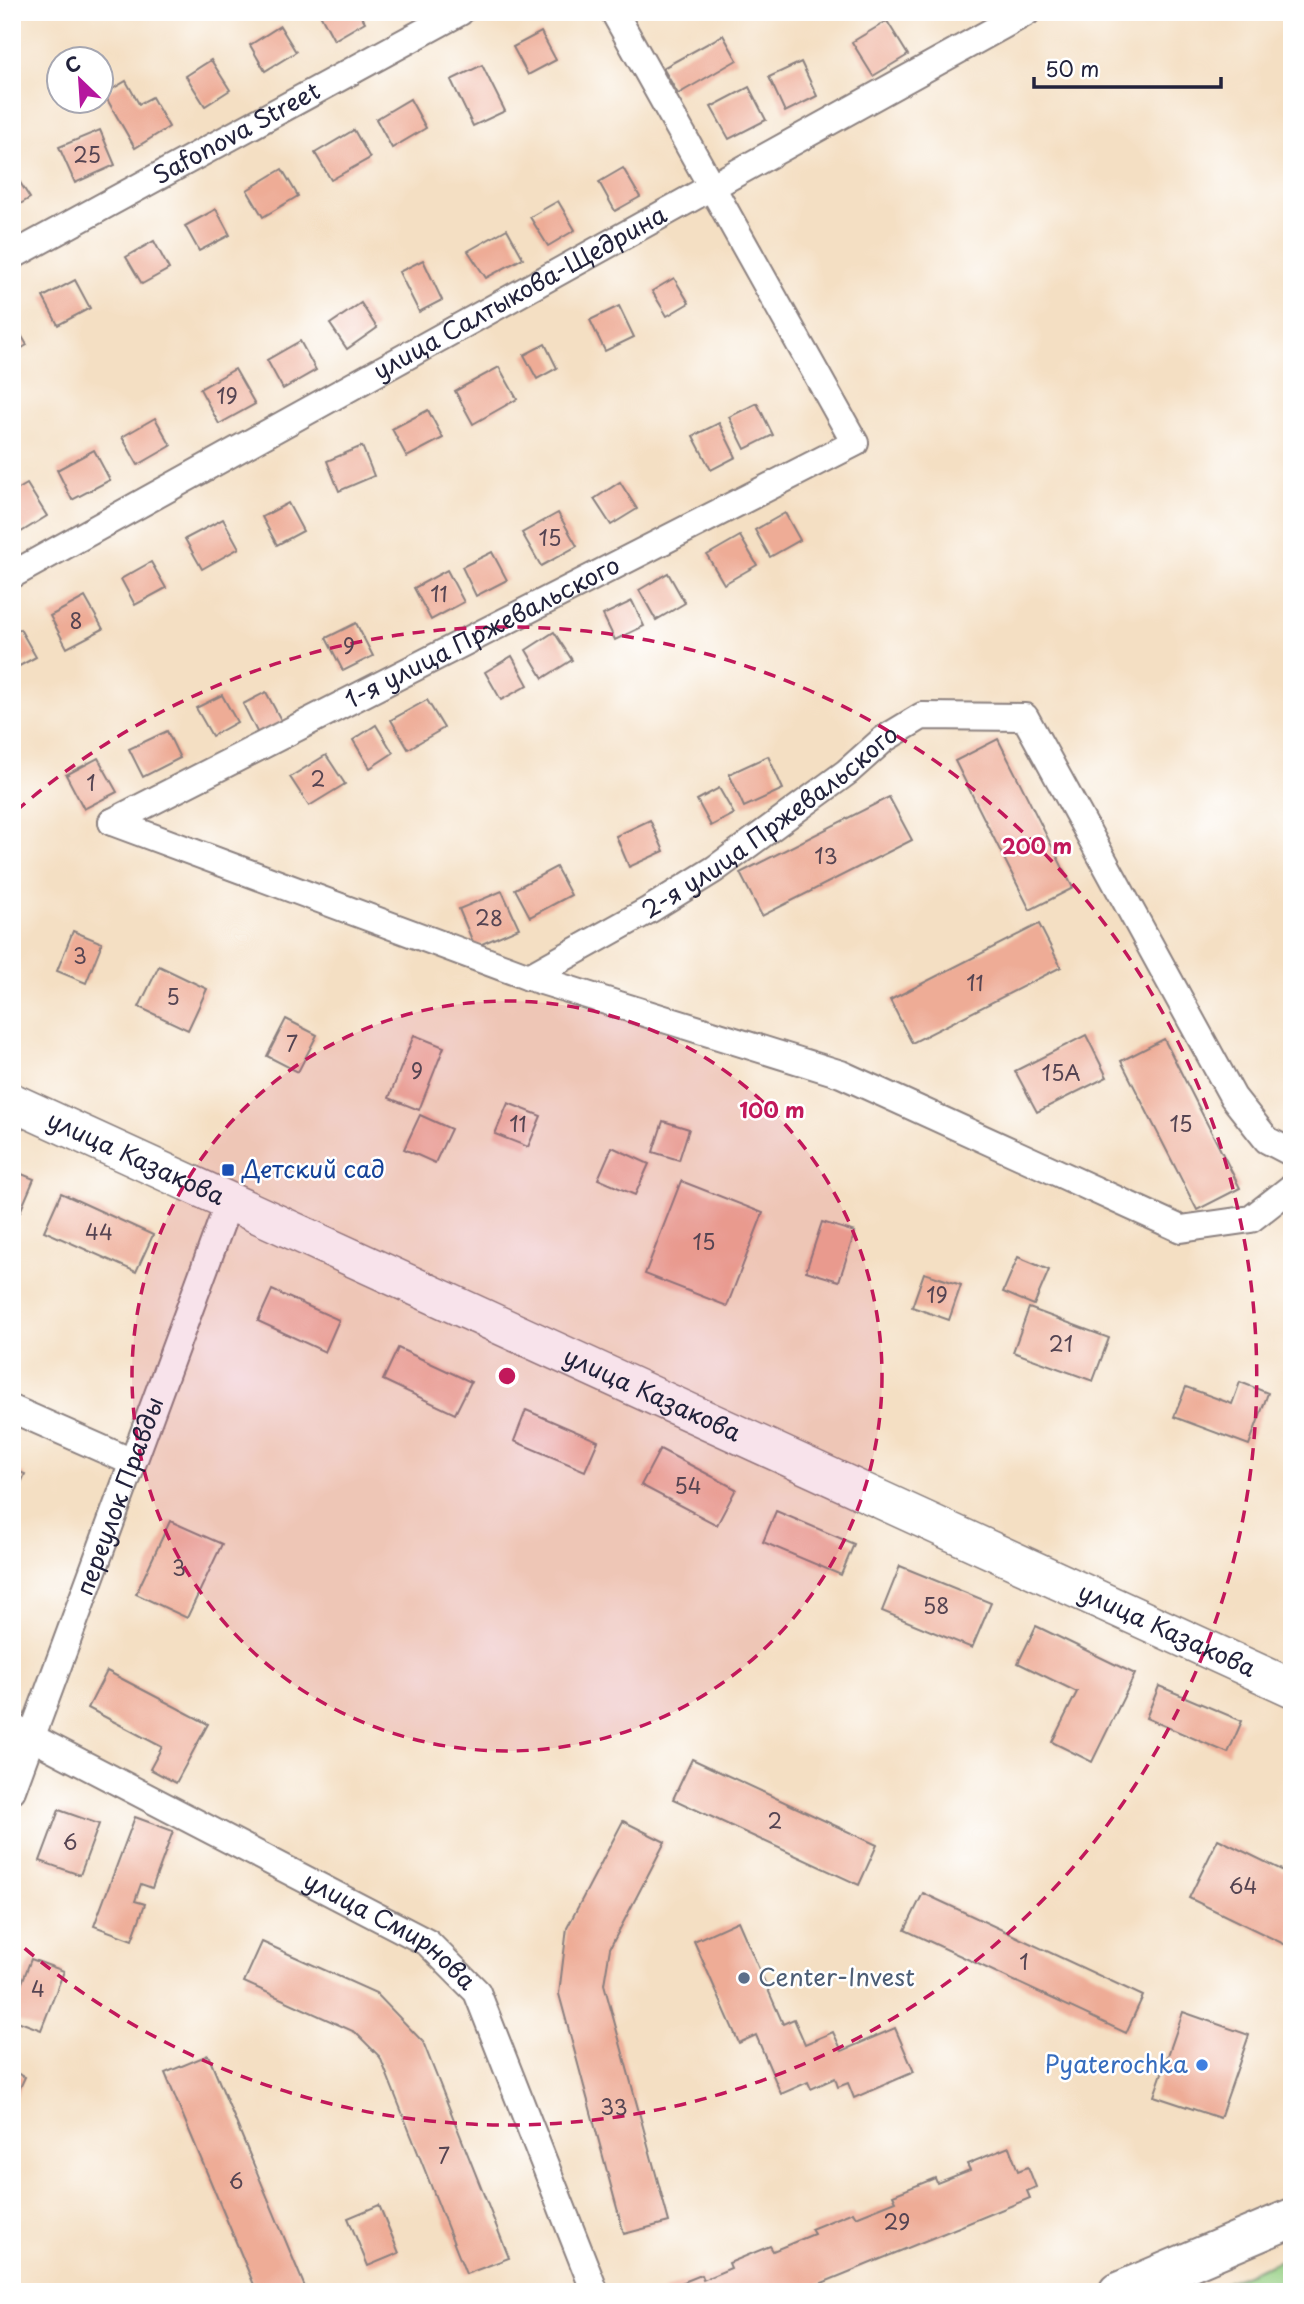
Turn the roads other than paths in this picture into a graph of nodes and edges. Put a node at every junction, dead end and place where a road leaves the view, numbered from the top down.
1 (460, 12) edge
2 (614, 12) edge
3 (1027, 12) edge
4 (712, 187) junction
5 (12, 256) edge
6 (12, 575) edge
7 (528, 977) junction
8 (12, 1102) edge
9 (1292, 1153) edge
10 (1292, 1187) edge
11 (229, 1202) junction
12 (12, 1409) edge
13 (132, 1462) junction
14 (1292, 1688) edge
15 (22, 1731) edge
16 (12, 1790) edge
17 (1292, 2218) edge
18 (595, 2292) edge
19 (1118, 2292) edge

1 - 5 street, Safonova Street
2 - 4 street
3 - 4 street, улица Салтыкова-Щедрина
4 - 6 street, улица Салтыкова-Щедрина
4 - 7 street, 1-я улица Пржевальского
7 - 9 street, 2-я улица Пржевальского
7 - 10 street
8 - 11 main road, улица Казакова
11 - 13 street, переулок Правды
11 - 14 main road, улица Казакова
12 - 13 street
13 - 15 street, переулок Правды
15 - 16 street, переулок Правды
15 - 18 street, улица Смирнова
17 - 19 highway

